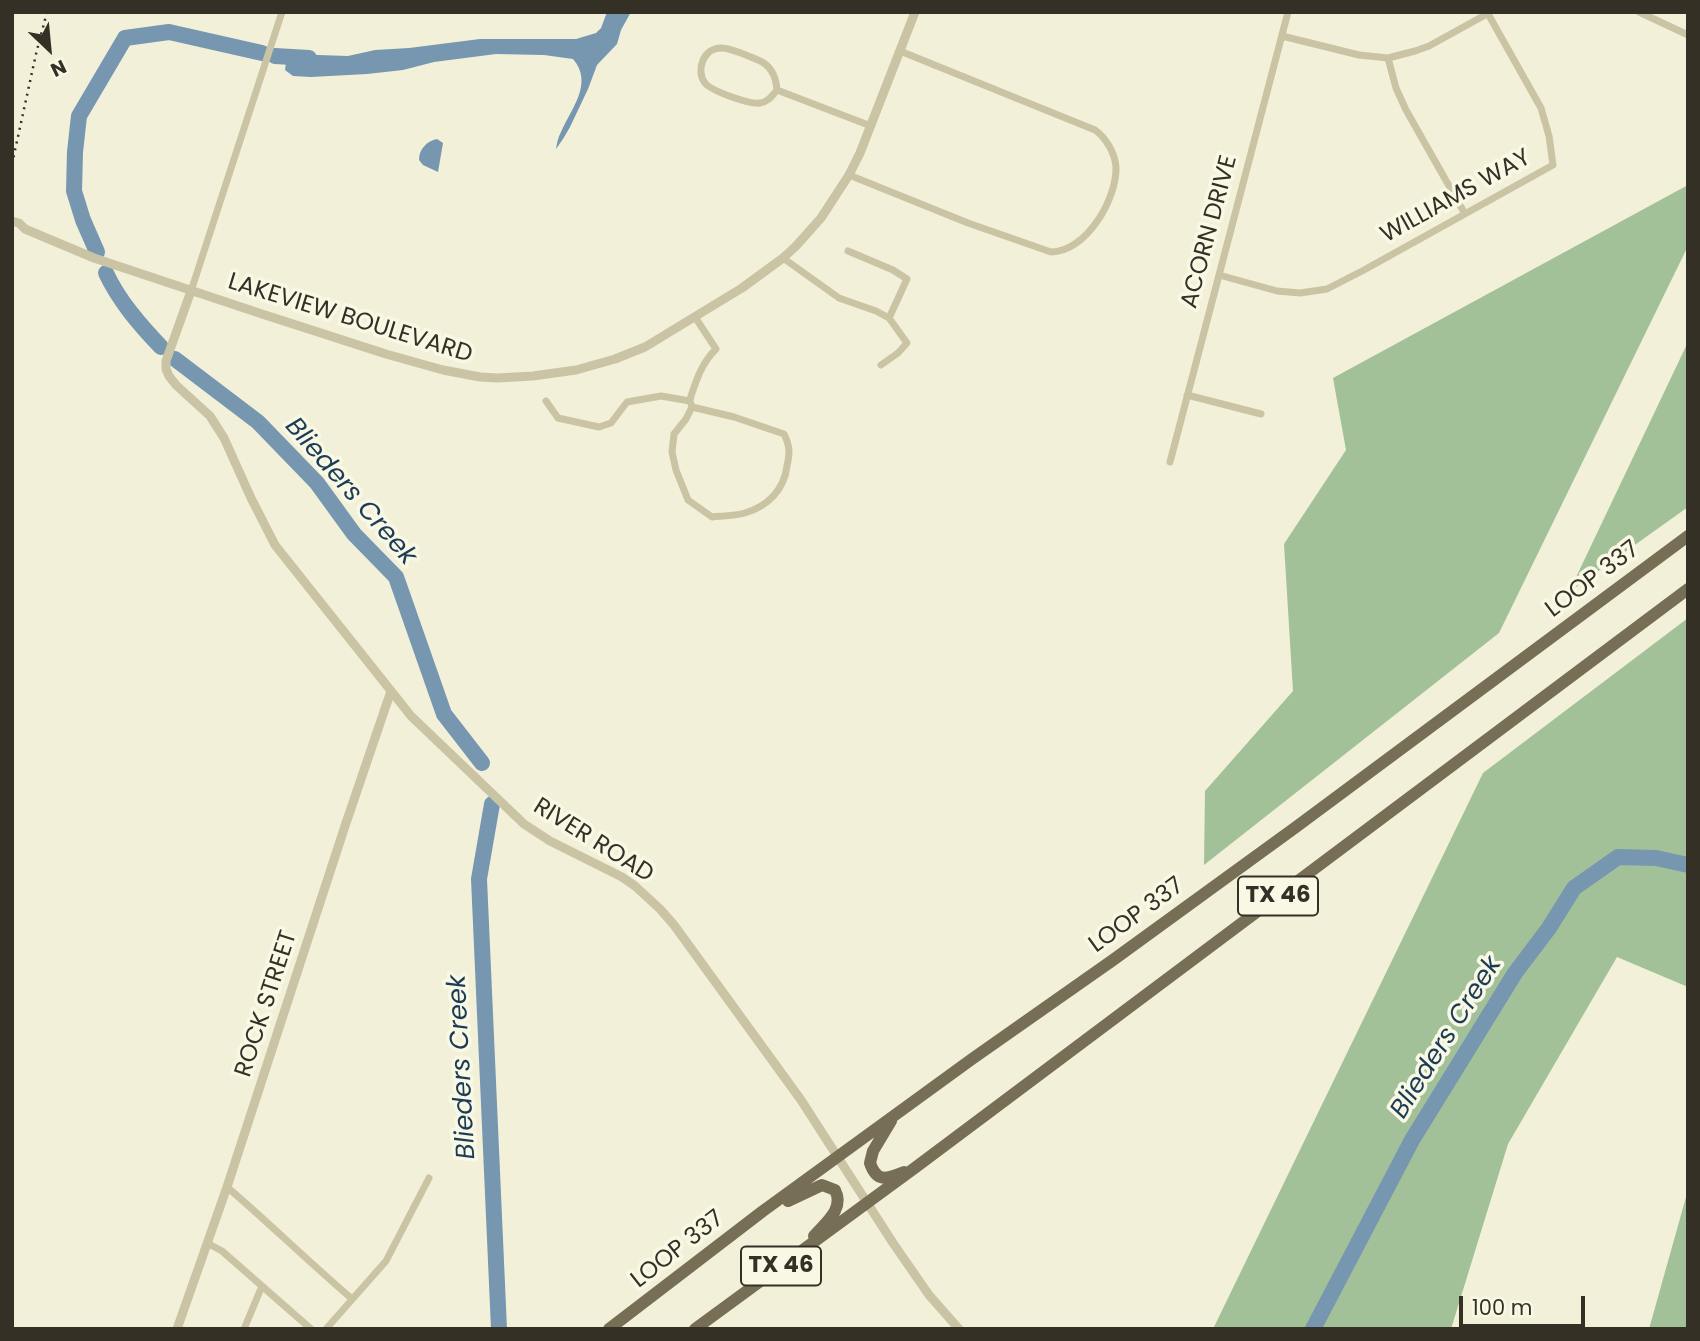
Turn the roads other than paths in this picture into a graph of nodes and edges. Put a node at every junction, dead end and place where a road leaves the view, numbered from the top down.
1 (915, 12) edge
2 (1288, 12) edge
3 (1639, 12) edge
4 (1487, 13) edge
5 (281, 15) edge
6 (1688, 35) edge
7 (1282, 36) junction
8 (900, 51) junction
9 (1388, 58) junction
10 (777, 90) junction
11 (871, 126) junction
12 (849, 175) junction
13 (1465, 214) junction
14 (12, 221) edge
15 (12, 227) edge
16 (25, 229) junction
17 (848, 251) dead end
18 (783, 258) junction
19 (1219, 275) junction
20 (191, 291) junction
21 (695, 317) junction
22 (889, 318) junction
23 (881, 365) dead end
24 (1187, 394) junction
25 (546, 401) dead end
26 (691, 404) junction
27 (1261, 414) dead end
28 (1170, 462) dead end
29 (1688, 536) edge
30 (1688, 589) edge
31 (391, 691) junction
32 (895, 1115) junction
33 (838, 1157) junction
34 (916, 1167) junction
35 (429, 1178) dead end
36 (227, 1187) junction
37 (868, 1203) junction
38 (756, 1216) junction
39 (207, 1243) junction
40 (797, 1255) junction
41 (262, 1286) junction
42 (351, 1298) junction
43 (177, 1329) edge
44 (244, 1329) edge
45 (311, 1329) edge
46 (326, 1329) edge
47 (609, 1329) edge
48 (695, 1329) edge
49 (959, 1329) edge

1 - 8 street, LAKEVIEW BOULEVARD
2 - 7 street, ACORN DRIVE
3 - 6 street
4 - 9 street
4 - 13 street, WILLIAMS WAY
5 - 20 street
7 - 9 street
7 - 19 street, ACORN DRIVE
8 - 11 street, LAKEVIEW BOULEVARD
8 - 12 street
9 - 13 street
10 - 10 street
10 - 11 street
11 - 12 street, LAKEVIEW BOULEVARD
12 - 18 street, LAKEVIEW BOULEVARD
13 - 19 street, WILLIAMS WAY
14 - 16 street, LAKEVIEW BOULEVARD
15 - 16 street, LAKEVIEW BOULEVARD
16 - 20 street, LAKEVIEW BOULEVARD
17 - 22 street
18 - 21 street, LAKEVIEW BOULEVARD
18 - 22 street
19 - 24 street, ACORN DRIVE
20 - 21 street, LAKEVIEW BOULEVARD
20 - 31 street, RIVER ROAD
21 - 26 street
22 - 23 street
24 - 27 street
24 - 28 street, ACORN DRIVE
25 - 26 street
26 - 26 street
29 - 32 main road, LOOP 337 / TX 46
30 - 34 main road, TX 46
31 - 33 street, RIVER ROAD
31 - 36 street, ROCK STREET
32 - 33 main road, LOOP 337 / TX 46
32 - 34 main road
33 - 37 street, RIVER ROAD
33 - 38 main road, LOOP 337 / TX 46
34 - 37 main road, TX 46
35 - 42 street
36 - 39 street, ROCK STREET
36 - 42 street
37 - 40 main road, TX 46
37 - 49 street, RIVER ROAD
38 - 40 main road
38 - 47 main road, LOOP 337 / TX 46
39 - 41 street
39 - 43 street, ROCK STREET
40 - 48 main road, TX 46
41 - 44 street
41 - 45 street
42 - 46 street

